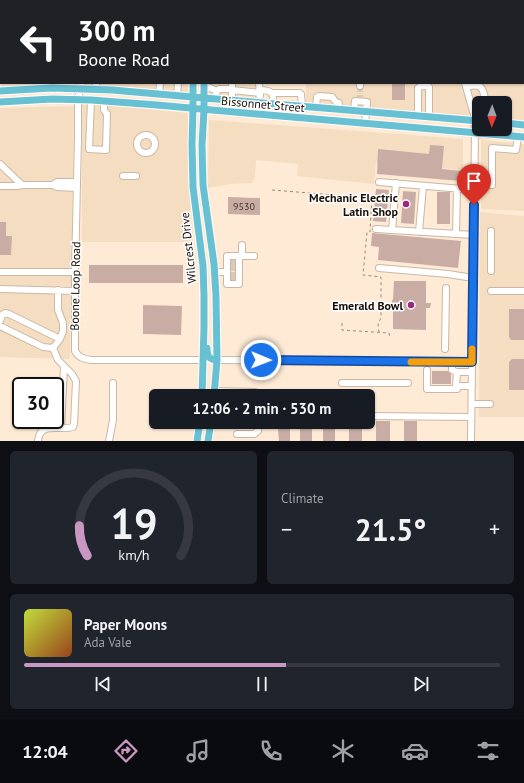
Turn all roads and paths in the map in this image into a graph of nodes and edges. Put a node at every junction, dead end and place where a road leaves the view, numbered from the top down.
1 (160, 84) edge
2 (178, 84) edge
3 (193, 84) edge
4 (232, 84) edge
5 (259, 84) edge
6 (80, 85) edge
7 (204, 85) edge
8 (466, 85) edge
9 (96, 86) edge
10 (232, 90) junction
11 (0, 91) edge
12 (217, 91) junction
13 (259, 92) junction
14 (272, 93) junction
15 (159, 94) junction
16 (177, 96) junction
17 (485, 96) edge
18 (193, 97) junction
19 (204, 98) junction
20 (216, 99) junction
21 (78, 100) junction
22 (91, 100) junction
23 (232, 100) junction
24 (104, 101) junction
25 (0, 102) edge
26 (259, 102) junction
27 (273, 104) junction
28 (309, 107) junction
29 (193, 108) junction
30 (472, 108) edge
31 (90, 109) junction
32 (339, 109) junction
33 (104, 110) junction
34 (204, 110) junction
35 (354, 110) junction
36 (366, 112) junction
37 (257, 114) junction
38 (418, 116) junction
39 (429, 116) junction
40 (308, 119) junction
41 (472, 120) edge
42 (365, 124) junction
43 (512, 124) edge
44 (524, 125) edge
45 (472, 133) edge
46 (475, 136) edge
47 (510, 136) edge
48 (521, 137) edge
49 (0, 164) edge
50 (123, 176) dead end
51 (136, 176) dead end
52 (379, 182) dead end
53 (396, 183) junction
54 (22, 185) junction
55 (77, 185) junction
56 (203, 185) junction
57 (0, 186) edge
58 (193, 186) junction
59 (423, 186) junction
60 (474, 187) junction
61 (457, 189) junction
62 (272, 190) dead end
63 (376, 229) dead end
64 (392, 230) junction
65 (491, 231) dead end
66 (419, 232) junction
67 (456, 234) junction
68 (474, 235) junction
69 (199, 237) junction
70 (211, 242) junction
71 (242, 245) dead end
72 (254, 256) dead end
73 (234, 268) junction
74 (379, 268) dead end
75 (491, 271) dead end
76 (0, 272) edge
77 (75, 272) junction
78 (214, 272) junction
79 (473, 278) junction
80 (446, 288) dead end
81 (0, 289) edge
82 (58, 290) junction
83 (491, 290) dead end
84 (75, 291) junction
85 (524, 291) edge
86 (204, 295) junction
87 (216, 296) junction
88 (0, 321) edge
89 (342, 323) dead end
90 (0, 326) edge
91 (204, 328) junction
92 (378, 332) junction
93 (390, 337) dead end
94 (60, 340) junction
95 (53, 348) junction
96 (445, 349) dead end
97 (203, 360) junction
98 (217, 360) junction
99 (452, 362) junction
100 (472, 362) junction
101 (64, 367) junction
102 (427, 370) dead end
103 (456, 372) junction
104 (472, 372) junction
105 (64, 377) edge
106 (113, 383) dead end
107 (408, 383) dead end
108 (342, 384) dead end
109 (456, 386) junction
110 (472, 386) junction
111 (202, 389) edge
112 (214, 389) edge
113 (472, 404) junction
114 (490, 404) dead end
115 (375, 416) edge
116 (471, 417) junction
117 (64, 428) edge
118 (46, 429) edge
119 (199, 429) edge
120 (210, 429) edge
121 (258, 429) edge
122 (237, 434) dead end
123 (38, 441) edge
124 (109, 441) edge
125 (197, 441) edge
126 (208, 441) edge
127 (471, 441) edge

1 - 15 street
2 - 16 street
3 - 18 main road, Wilcrest Drive
4 - 10 street
5 - 13 street
6 - 9 main road, Bissonnet Street
6 - 11 main road, Bissonnet Street
6 - 21 street, Boone Loop Road
7 - 12 street
7 - 19 main road, Wilcrest Drive
8 - 17 street
8 - 30 street
9 - 15 main road, Bissonnet Street
10 - 12 street
10 - 13 street
10 - 23 street
12 - 20 street
13 - 14 street
13 - 26 street
14 - 27 street
14 - 28 street
15 - 16 main road, Bissonnet Street
16 - 18 main road, Bissonnet Street
18 - 19 main road, Bissonnet Street
18 - 29 main road, Wilcrest Drive
19 - 20 main road, Bissonnet Street
19 - 34 main road, Wilcrest Drive
20 - 23 main road, Bissonnet Street
21 - 22 main road, Bissonnet Street
21 - 25 main road, Bissonnet Street
21 - 55 street, Boone Loop Road
22 - 24 main road, Bissonnet Street
22 - 31 street
23 - 26 main road, Bissonnet Street
24 - 29 main road, Bissonnet Street
24 - 33 street
26 - 27 main road, Bissonnet Street
26 - 37 street
27 - 28 main road, Bissonnet Street
28 - 32 main road, Bissonnet Street
28 - 32 street
28 - 40 main road
29 - 34 main road, Bissonnet Street
29 - 58 main road, Wilcrest Drive
31 - 33 street
31 - 33 street
32 - 35 main road, Bissonnet Street
34 - 37 main road, Bissonnet Street
34 - 56 main road, Wilcrest Drive
35 - 36 main road, Bissonnet Street
35 - 36 street
36 - 38 main road, Bissonnet Street
36 - 42 street
37 - 40 main road, Bissonnet Street
38 - 39 main road, Bissonnet Street
38 - 39 street
39 - 41 main road, Bissonnet Street
40 - 42 main road, Bissonnet Street
42 - 45 main road, Bissonnet Street
43 - 44 main road
46 - 60 street
47 - 48 main road, Bissonnet Street
48 - 60 street
49 - 54 street
50 - 51 street
52 - 53 street
53 - 59 street
53 - 64 street
54 - 55 street
54 - 57 street
55 - 77 street, Boone Loop Road
56 - 58 main road
56 - 70 main road, Wilcrest Drive
58 - 69 main road, Wilcrest Drive
59 - 61 street
59 - 66 street
60 - 61 street
60 - 68 street
61 - 67 street
62 - 92 path
63 - 64 street
64 - 66 street
65 - 75 street
66 - 67 street
67 - 68 street
68 - 79 street
69 - 70 main road
69 - 86 main road, Wilcrest Drive
70 - 78 main road, Wilcrest Drive
71 - 73 street
72 - 73 street
73 - 78 street
74 - 79 street
76 - 77 street
77 - 84 street, Boone Loop Road
78 - 87 main road, Wilcrest Drive
79 - 100 street
80 - 96 street
81 - 82 street
82 - 84 street
82 - 94 street
83 - 85 street
84 - 97 street, Boone Loop Road
86 - 87 main road
86 - 91 main road, Wilcrest Drive
87 - 98 main road, Wilcrest Drive
88 - 94 street
89 - 92 path
90 - 95 street
91 - 97 main road, Wilcrest Drive
91 - 98 main road
92 - 93 path
94 - 95 street
95 - 101 street
97 - 111 main road, Wilcrest Drive
98 - 99 street
98 - 112 main road, Wilcrest Drive
99 - 100 street
99 - 103 street
100 - 104 street
101 - 105 street
101 - 117 street
102 - 109 street
103 - 104 street
103 - 109 street
104 - 110 street
106 - 124 street
107 - 108 street
109 - 110 street
110 - 113 street
113 - 114 street
113 - 116 street
115 - 116 street
116 - 127 street
118 - 123 street
119 - 125 main road
120 - 126 main road
121 - 122 street

